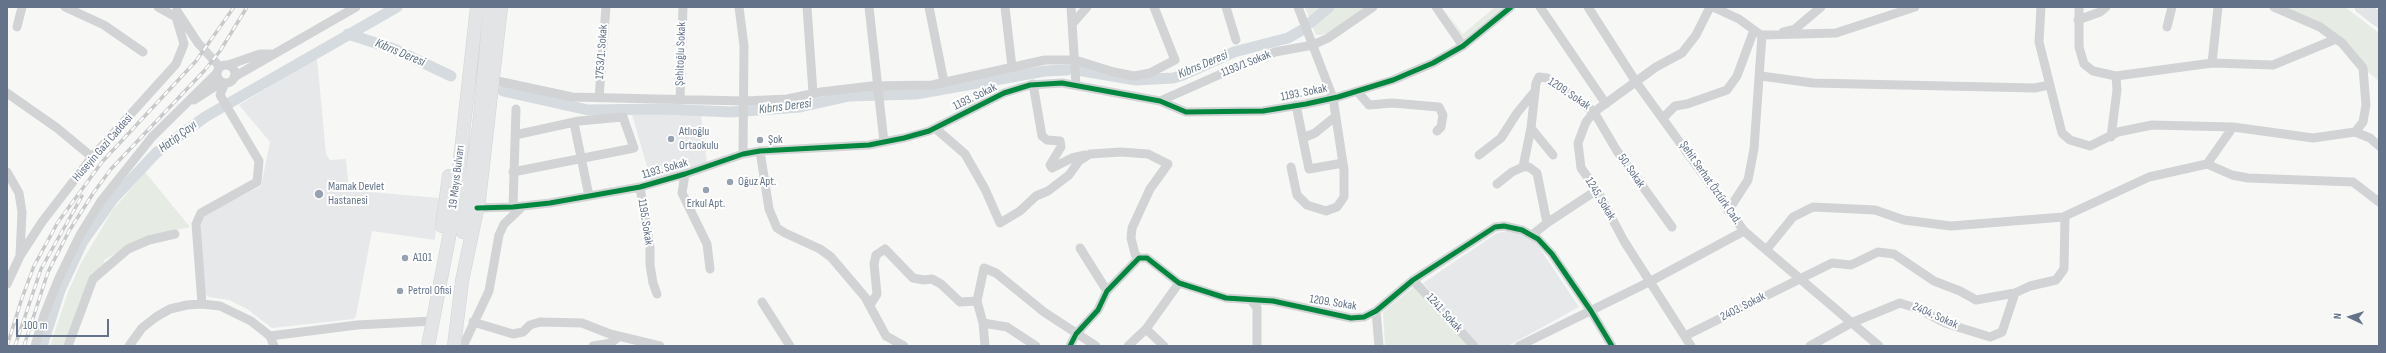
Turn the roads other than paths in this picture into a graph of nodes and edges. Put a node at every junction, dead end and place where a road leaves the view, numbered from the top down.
1 (22, 7) edge
2 (65, 7) edge
3 (158, 7) edge
4 (356, 7) edge
5 (469, 7) edge
6 (477, 7) edge
7 (490, 7) edge
8 (501, 7) edge
9 (606, 7) edge
10 (683, 7) edge
11 (739, 7) edge
12 (807, 7) edge
13 (869, 7) edge
14 (929, 7) edge
15 (1005, 7) edge
16 (1071, 7) edge
17 (1087, 7) edge
18 (1154, 7) edge
19 (1226, 7) edge
20 (1298, 7) edge
21 (1373, 7) edge
22 (1436, 7) edge
23 (1511, 7) edge
24 (1540, 7) edge
25 (1588, 7) edge
26 (1711, 7) edge
27 (1730, 7) edge
28 (1821, 7) edge
29 (1915, 7) edge
30 (2041, 7) edge
31 (2079, 7) edge
32 (2106, 7) edge
33 (2172, 7) edge
34 (2218, 7) edge
35 (2274, 7) edge
36 (2362, 7) edge
37 (176, 11) edge
38 (1739, 19) junction
39 (2078, 20) junction
40 (2379, 20) edge
41 (1072, 23) junction
42 (17, 27) dead end
43 (2167, 27) dead end
44 (1758, 32) junction
45 (1774, 35) junction
46 (2336, 39) junction
47 (1236, 40) dead end
48 (1313, 46) junction
49 (1463, 46) junction
50 (143, 52) dead end
51 (272, 54) junction
52 (1075, 60) junction
53 (2212, 63) junction
54 (1012, 67) junction
55 (221, 68) junction
56 (1761, 76) junction
57 (2116, 76) junction
58 (234, 77) junction
59 (493, 80) junction
60 (944, 82) junction
61 (1636, 82) junction
62 (223, 83) junction
63 (1033, 84) junction
64 (1076, 85) junction
65 (2049, 85) junction
66 (878, 86) junction
67 (1357, 91) junction
68 (1535, 92) junction
69 (7, 93) edge
70 (813, 94) junction
71 (599, 98) junction
72 (1333, 98) junction
73 (680, 100) junction
74 (1160, 101) junction
75 (1606, 104) junction
76 (744, 105) junction
77 (1296, 105) junction
78 (182, 107) junction
79 (516, 109) dead end
80 (1594, 112) junction
81 (1336, 116) junction
82 (1664, 118) junction
83 (574, 123) junction
84 (935, 128) junction
85 (1532, 128) junction
86 (2233, 128) junction
87 (1437, 131) dead end
88 (2355, 132) junction
89 (515, 136) junction
90 (2111, 137) junction
91 (1303, 138) junction
92 (884, 142) junction
93 (2378, 145) edge
94 (760, 151) junction
95 (743, 154) junction
96 (1090, 154) junction
97 (1478, 155) dead end
98 (1553, 155) dead end
99 (92, 157) junction
100 (582, 158) junction
101 (1343, 163) junction
102 (2208, 164) junction
103 (1291, 167) dead end
104 (1523, 167) junction
105 (7, 172) edge
106 (513, 172) junction
107 (685, 174) junction
108 (1497, 184) dead end
109 (640, 187) junction
110 (1597, 190) junction
111 (589, 196) junction
112 (2379, 202) edge
113 (518, 207) junction
114 (477, 208) junction
115 (1728, 211) junction
116 (2065, 216) junction
117 (1547, 223) junction
118 (1672, 227) dead end
119 (1744, 231) junction
120 (175, 234) dead end
121 (1532, 235) junction
122 (1080, 248) dead end
123 (1767, 249) junction
124 (20, 256) junction
125 (1139, 258) junction
126 (443, 259) junction
127 (710, 269) dead end
128 (1800, 278) junction
129 (1413, 280) junction
130 (1651, 281) junction
131 (1179, 283) junction
132 (7, 284) edge
133 (1107, 291) junction
134 (2015, 293) junction
135 (657, 294) dead end
136 (1251, 300) junction
137 (977, 301) junction
138 (762, 302) dead end
139 (202, 304) junction
140 (870, 305) junction
141 (1376, 311) junction
142 (1591, 311) junction
143 (433, 321) junction
144 (473, 322) junction
145 (983, 323) junction
146 (1851, 323) junction
147 (1146, 329) junction
148 (1076, 334) junction
149 (270, 336) junction
150 (619, 336) junction
151 (1685, 336) junction
152 (35, 346) edge
153 (68, 346) edge
154 (129, 346) edge
155 (274, 346) edge
156 (428, 346) edge
157 (446, 346) edge
158 (454, 346) edge
159 (463, 346) edge
160 (593, 346) edge
161 (660, 346) edge
162 (790, 346) edge
163 (904, 346) edge
164 (985, 346) edge
165 (1036, 346) edge
166 (1070, 346) edge
167 (1096, 346) edge
168 (1128, 346) edge
169 (1164, 346) edge
170 (1257, 346) edge
171 (1379, 346) edge
172 (1474, 346) edge
173 (1519, 346) edge
174 (1612, 346) edge
175 (1691, 346) edge
176 (1810, 346) edge
177 (1879, 346) edge

1 - 42 street
2 - 50 street
3 - 37 street
4 - 51 street
5 - 126 highway
6 - 126 highway, 19 Mayıs Bulvarı
7 - 157 highway, 19 Mayıs Bulvarı
8 - 59 highway
9 - 71 street, 1753/1. Sokak
10 - 73 street, Şehitoğlu Sokak
11 - 76 street
12 - 70 street
13 - 66 street
14 - 60 street
15 - 54 street
16 - 41 street
17 - 41 street
18 - 52 street
19 - 47 street
20 - 48 street
21 - 48 street, 1193/1 Sokak
22 - 49 street
23 - 49 street, 1193. Sokak
24 - 75 street
25 - 61 street, Şehit Serhat Öztürk Cad.
26 - 38 street
26 - 61 street
27 - 38 street
28 - 45 street
29 - 45 street
30 - 65 street
31 - 39 street
32 - 39 street
33 - 43 street
34 - 53 street
35 - 46 street
36 - 40 highway
37 - 55 street
37 - 99 street, Hüseyin Gazi Caddesi
38 - 44 street
39 - 57 street
41 - 52 street
44 - 45 street
44 - 56 street
44 - 82 street
46 - 53 street
46 - 88 street
48 - 72 street
48 - 74 street, 1193/1 Sokak
49 - 67 street, 1193. Sokak
51 - 55 street
51 - 58 street
52 - 54 street
52 - 64 street
53 - 57 street
54 - 60 street
55 - 58 street
55 - 62 street
55 - 78 street
56 - 65 street
56 - 115 street
57 - 90 street
58 - 62 street
59 - 71 street
59 - 114 highway
60 - 66 street
61 - 75 street
61 - 82 street, Şehit Serhat Öztürk Cad.
62 - 78 street
62 - 139 street
63 - 64 street, 1193. Sokak
63 - 84 street, 1193. Sokak
63 - 96 street
64 - 74 street, 1193. Sokak
65 - 90 street
66 - 70 street
66 - 92 street
67 - 72 street, 1193. Sokak
67 - 87 street
68 - 80 street, 1209. Sokak
68 - 85 street, 1209. Sokak
68 - 97 street
69 - 99 street
70 - 76 street
71 - 73 street
72 - 77 street, 1193. Sokak
72 - 81 street
73 - 76 street
74 - 77 street, 1193. Sokak
75 - 80 street
76 - 95 street
77 - 91 street
78 - 152 street
79 - 89 street
80 - 110 street, 1245. Sokak
80 - 118 street, 50. Sokak
81 - 91 street
81 - 101 street
82 - 115 street, Şehit Serhat Öztürk Cad.
83 - 89 street
83 - 100 street
83 - 100 street
84 - 92 street, 1193. Sokak
84 - 96 street
85 - 98 street
85 - 104 street, 1209. Sokak
86 - 88 street
86 - 90 street
86 - 102 street
88 - 93 street
89 - 106 street
91 - 101 street
92 - 94 street, 1193. Sokak
94 - 95 street, 1193. Sokak
94 - 140 street
95 - 107 street, 1193. Sokak
96 - 125 street
99 - 124 street, Hüseyin Gazi Caddesi
100 - 106 street
100 - 111 street
101 - 103 street
102 - 112 street
102 - 116 street
104 - 108 street
104 - 117 street
105 - 124 street
106 - 113 street
107 - 109 street, 1193. Sokak
107 - 127 street
109 - 111 street, 1193. Sokak
109 - 135 street, 1195. Sokak
110 - 117 street
110 - 130 street, 1245. Sokak
111 - 113 street, 1193. Sokak
113 - 114 street, 1193. Sokak
113 - 144 street
114 - 158 highway
115 - 119 street, Şehit Serhat Öztürk Cad.
116 - 123 street
116 - 134 street, 2403. Sokak
117 - 121 street
119 - 123 street
119 - 130 street, Şehit Serhat Öztürk Cad.
120 - 153 street
121 - 129 street, 1209. Sokak
121 - 142 street, 1209. Sokak
122 - 133 street
123 - 128 street
124 - 132 street, Hüseyin Gazi Caddesi
125 - 131 street, 1209. Sokak
125 - 133 street
126 - 143 highway, 19 Mayıs Bulvarı
128 - 134 street, 2403. Sokak
128 - 146 street
128 - 151 street, 2403. Sokak
129 - 141 street, 1209. Sokak
129 - 172 street, 1241. Sokak
130 - 142 street, Şehit Serhat Öztürk Cad.
130 - 151 street, 1245. Sokak
131 - 136 street, 1209. Sokak
131 - 147 street
133 - 148 street
134 - 146 street, 2404. Sokak
136 - 141 street, 1209. Sokak
136 - 170 street
137 - 140 street
137 - 145 street
137 - 148 street
138 - 162 street
139 - 149 street
139 - 154 street
140 - 163 street
141 - 171 street
142 - 173 street, Şehit Serhat Öztürk Cad.
142 - 174 street, 1209. Sokak
143 - 149 street
143 - 156 highway, 19 Mayıs Bulvarı
144 - 150 street
144 - 159 street
145 - 164 street
145 - 165 street
146 - 176 street, 2404. Sokak
146 - 177 street
147 - 168 street
147 - 169 street
148 - 166 street
148 - 167 street
149 - 155 street
150 - 160 street
150 - 161 street
151 - 175 street, 1245. Sokak

